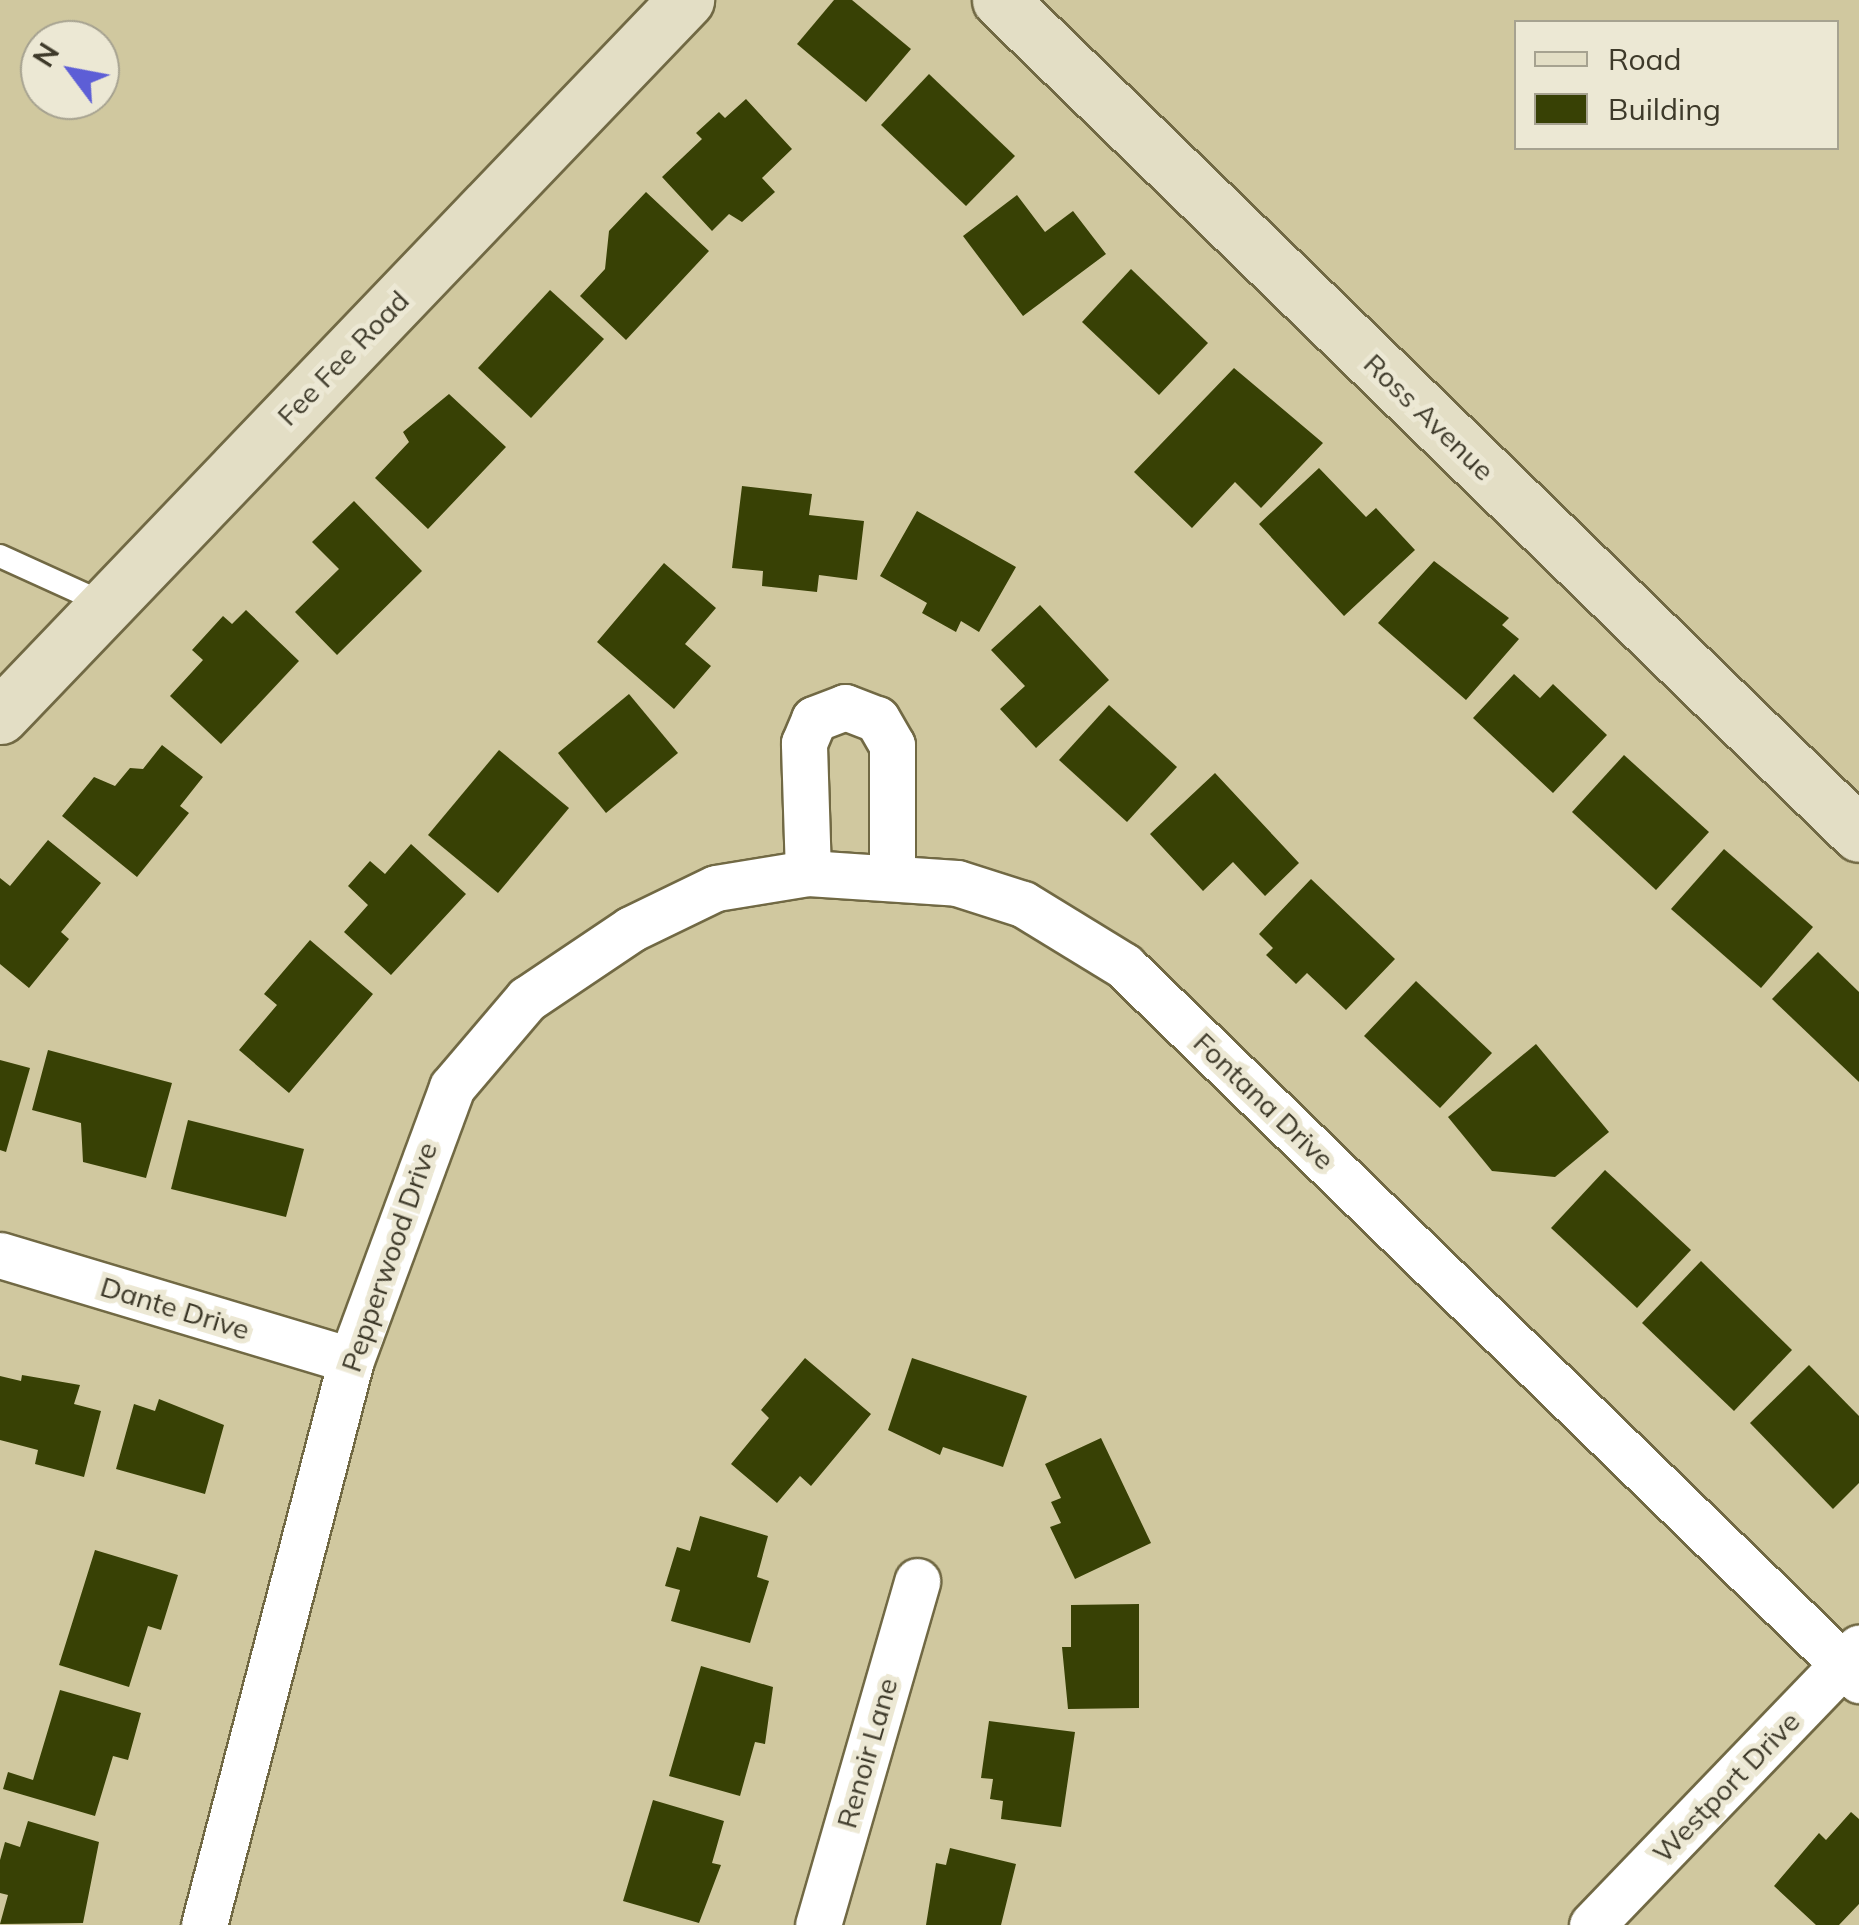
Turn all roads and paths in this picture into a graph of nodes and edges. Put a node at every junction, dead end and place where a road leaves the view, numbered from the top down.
1 (686, 0) edge
2 (1007, 2) edge
3 (0, 556) edge
4 (107, 604) junction
5 (0, 716) edge
6 (1859, 834) edge
7 (808, 873) junction
8 (892, 874) junction
9 (0, 1255) edge
10 (351, 1360) junction
11 (917, 1581) dead end
12 (1854, 1664) edge
13 (204, 1925) edge
14 (818, 1925) edge
15 (1592, 1925) edge

1 - 4 street, Fee Fee Road
2 - 6 street, Ross Avenue
3 - 4 lane
4 - 5 street, Fee Fee Road
7 - 8 street, Pepperwood Drive
7 - 8 street
7 - 10 street, Pepperwood Drive
8 - 12 street, Fontana Drive
9 - 10 street, Dante Drive
10 - 13 street, Pepperwood Drive
11 - 14 street, Renoir Lane
12 - 15 street, Westport Drive

